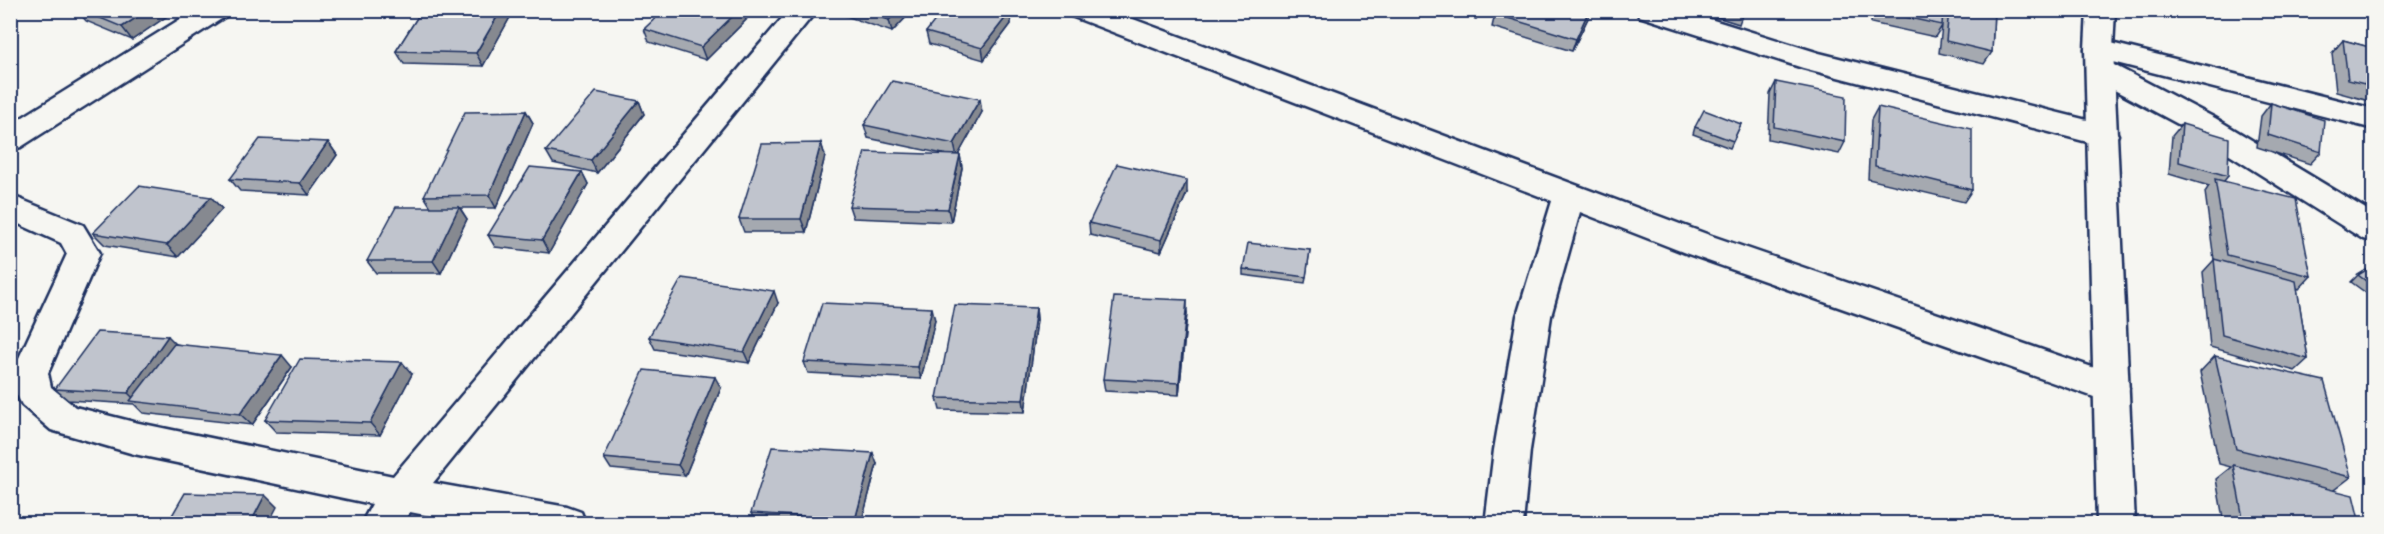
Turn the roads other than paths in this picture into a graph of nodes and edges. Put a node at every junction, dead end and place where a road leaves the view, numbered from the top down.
1 (216, 10) edge
2 (804, 10) edge
3 (1081, 10) edge
4 (1649, 10) edge
5 (2101, 10) edge
6 (2100, 59) junction
7 (2373, 119) edge
8 (2103, 135) junction
9 (10, 139) edge
10 (1569, 196) junction
11 (10, 207) edge
12 (2373, 230) edge
13 (2111, 388) junction
14 (401, 494) junction
15 (380, 524) edge
16 (567, 524) edge
17 (1504, 524) edge
18 (2116, 524) edge

1 - 9 street
2 - 14 street
3 - 10 street
4 - 8 street
5 - 6 street
6 - 7 street
6 - 8 street
6 - 12 street
8 - 13 street
10 - 13 street
10 - 17 street
11 - 14 street
13 - 18 street
14 - 15 street
14 - 16 street

